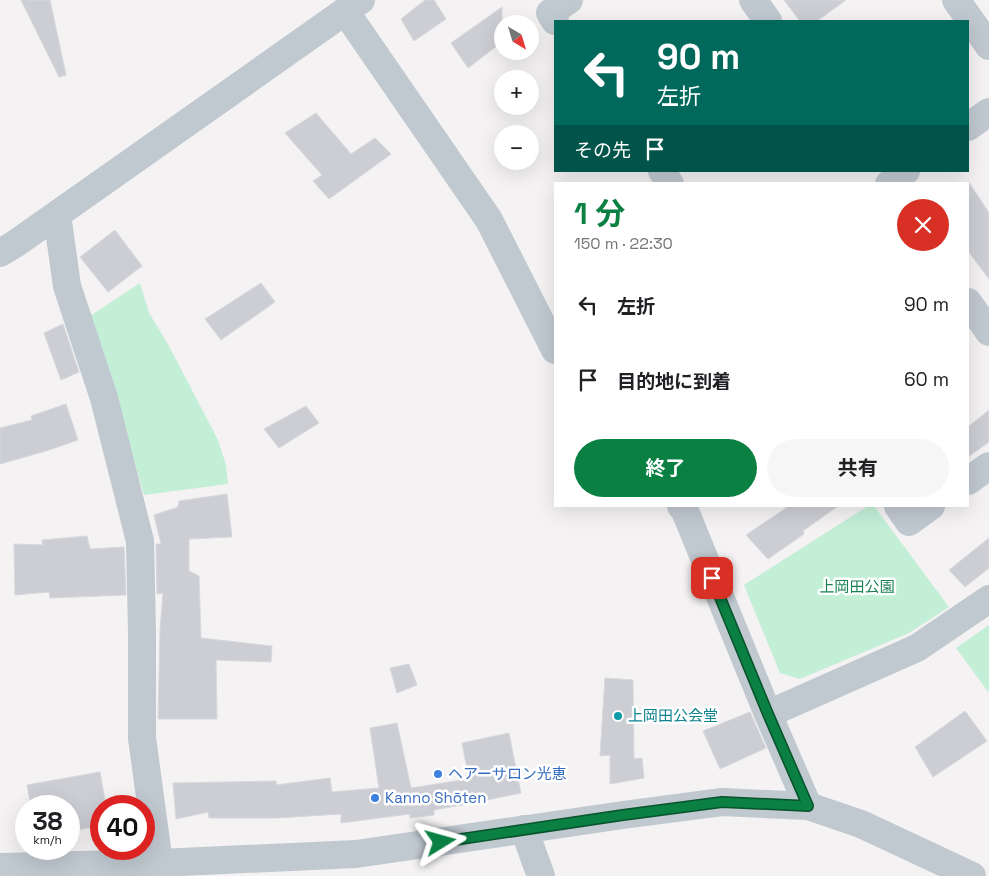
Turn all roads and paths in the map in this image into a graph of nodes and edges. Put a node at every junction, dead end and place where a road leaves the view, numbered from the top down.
1 (570, 0) edge
2 (753, 0) edge
3 (956, 0) edge
4 (353, 6) edge
5 (555, 20) edge
6 (767, 20) edge
7 (989, 46) edge
8 (989, 112) edge
9 (969, 126) edge
10 (905, 172) edge
11 (891, 182) edge
12 (57, 215) junction
13 (0, 253) edge
14 (969, 303) edge
15 (989, 332) edge
16 (554, 348) edge
17 (989, 466) edge
18 (969, 480) edge
19 (682, 507) edge
20 (899, 507) edge
21 (930, 507) edge
22 (989, 598) edge
23 (768, 714) junction
24 (808, 806) junction
25 (524, 829) junction
26 (159, 863) junction
27 (0, 867) edge
28 (541, 876) edge
29 (972, 876) edge

1 - 5 street
2 - 6 street
3 - 7 street
4 - 12 street
4 - 16 street
8 - 9 street
10 - 11 street
12 - 13 street
12 - 26 street
14 - 15 street
17 - 18 street
19 - 23 street
20 - 21 street
22 - 23 street
23 - 24 street
24 - 25 street
24 - 29 street
25 - 26 street
25 - 28 street
26 - 27 street

